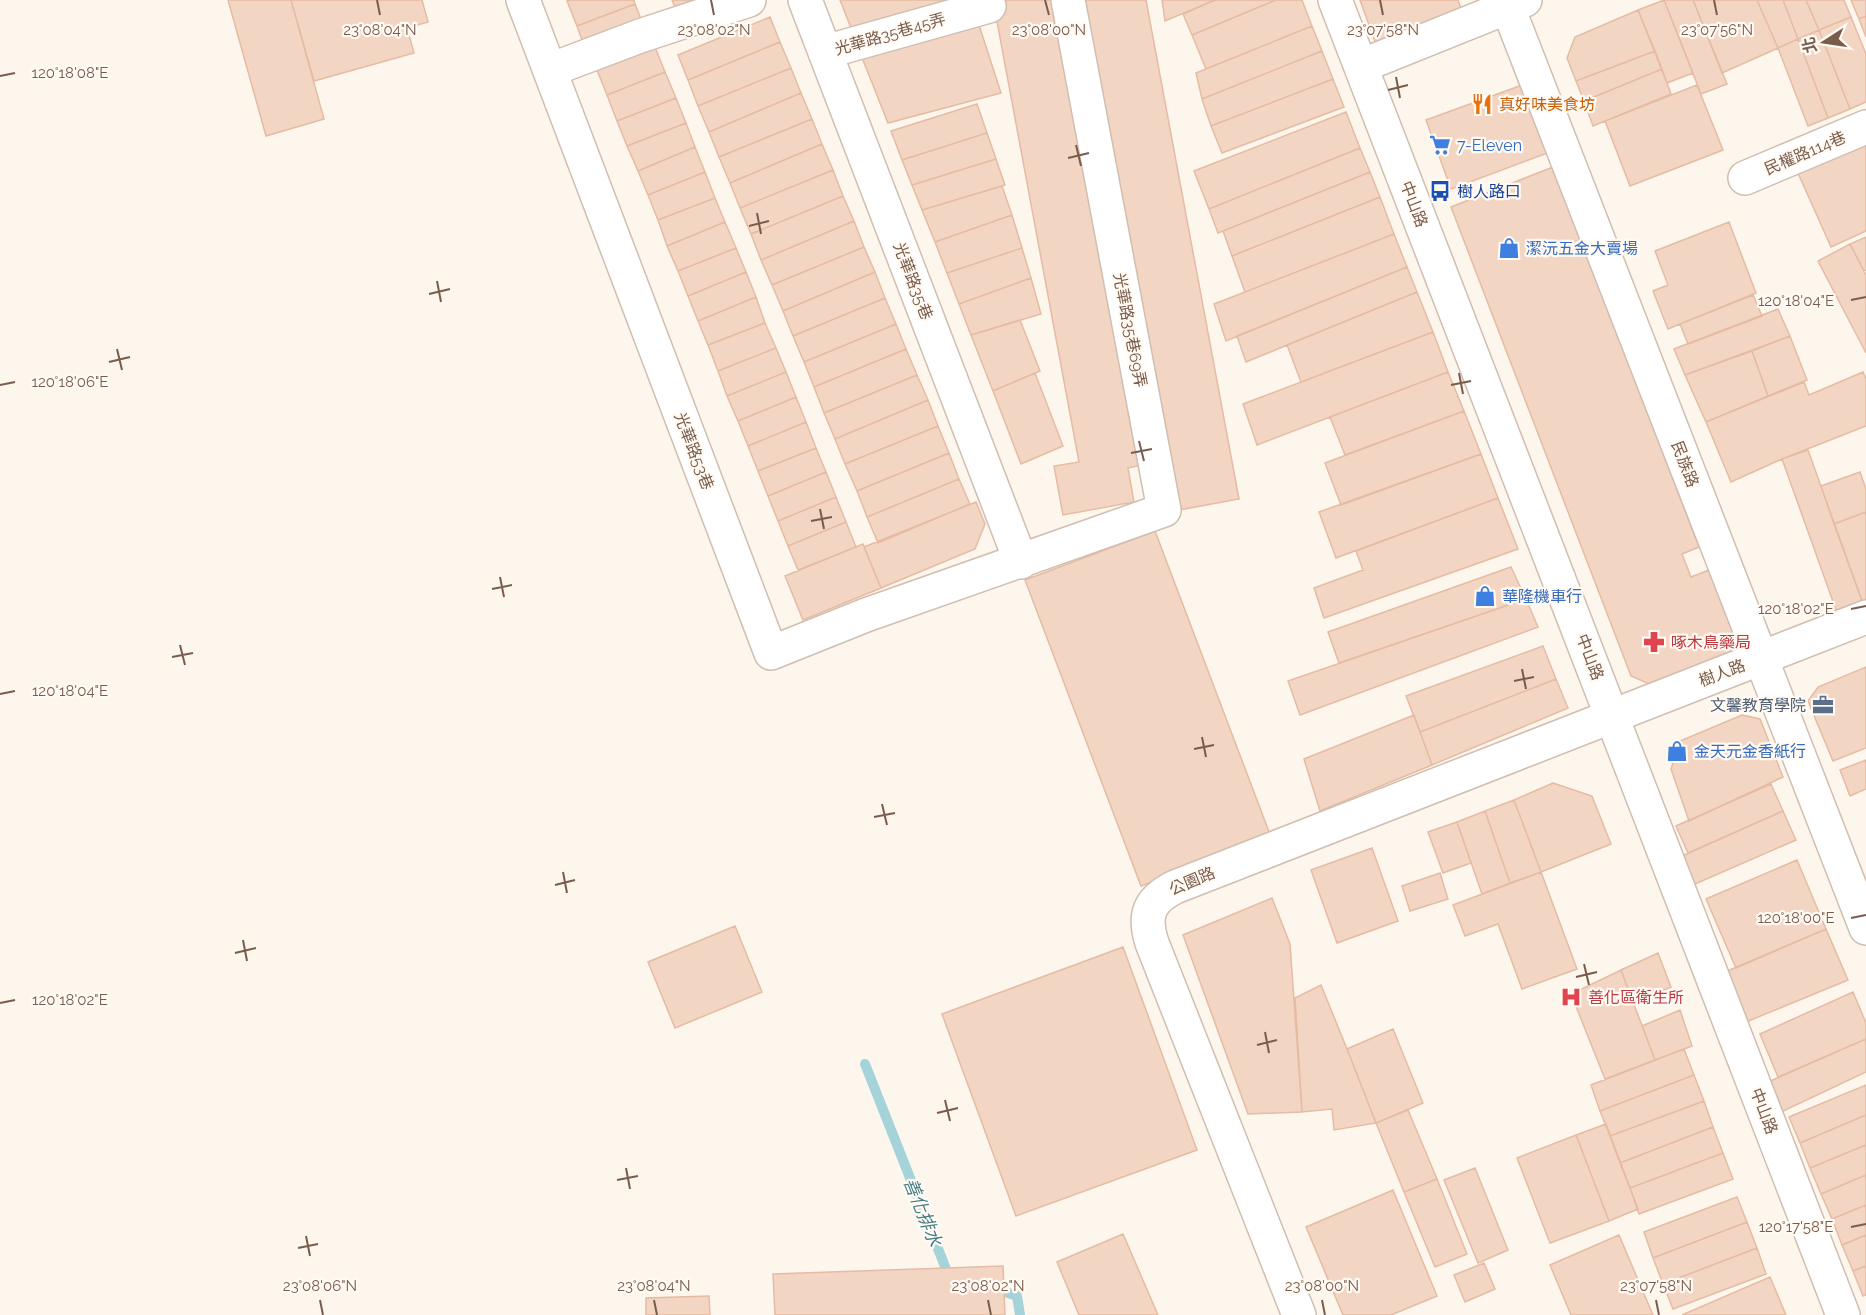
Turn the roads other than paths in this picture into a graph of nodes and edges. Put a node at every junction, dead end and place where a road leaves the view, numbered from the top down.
1 (523, 0) edge
2 (748, 0) edge
3 (805, 0) edge
4 (1068, 0) edge
5 (1335, 0) edge
6 (1512, 2) edge
7 (989, 6) dead end
8 (825, 52) junction
9 (1361, 66) junction
10 (550, 70) junction
11 (1866, 127) edge
12 (1745, 178) dead end
13 (1021, 562) junction
14 (1866, 617) edge
15 (1761, 658) junction
16 (1612, 716) junction
17 (1866, 928) edge
18 (1299, 1315) edge
19 (1843, 1315) edge

1 - 10 street, 光華路53巷
2 - 10 street
3 - 8 street, 光華路35巷
4 - 13 street, 光華路35巷69弄
5 - 9 street, 中山路
6 - 9 street
6 - 15 street, 民族路
7 - 8 street, 光華路35巷45弄
8 - 13 street, 光華路35巷
9 - 16 street, 中山路
10 - 13 street, 光華路53巷
11 - 12 street, 民權路114巷
14 - 15 street, 樹人路
15 - 16 street, 樹人路
15 - 17 street, 民族路
16 - 18 street, 公園路
16 - 19 street, 中山路

